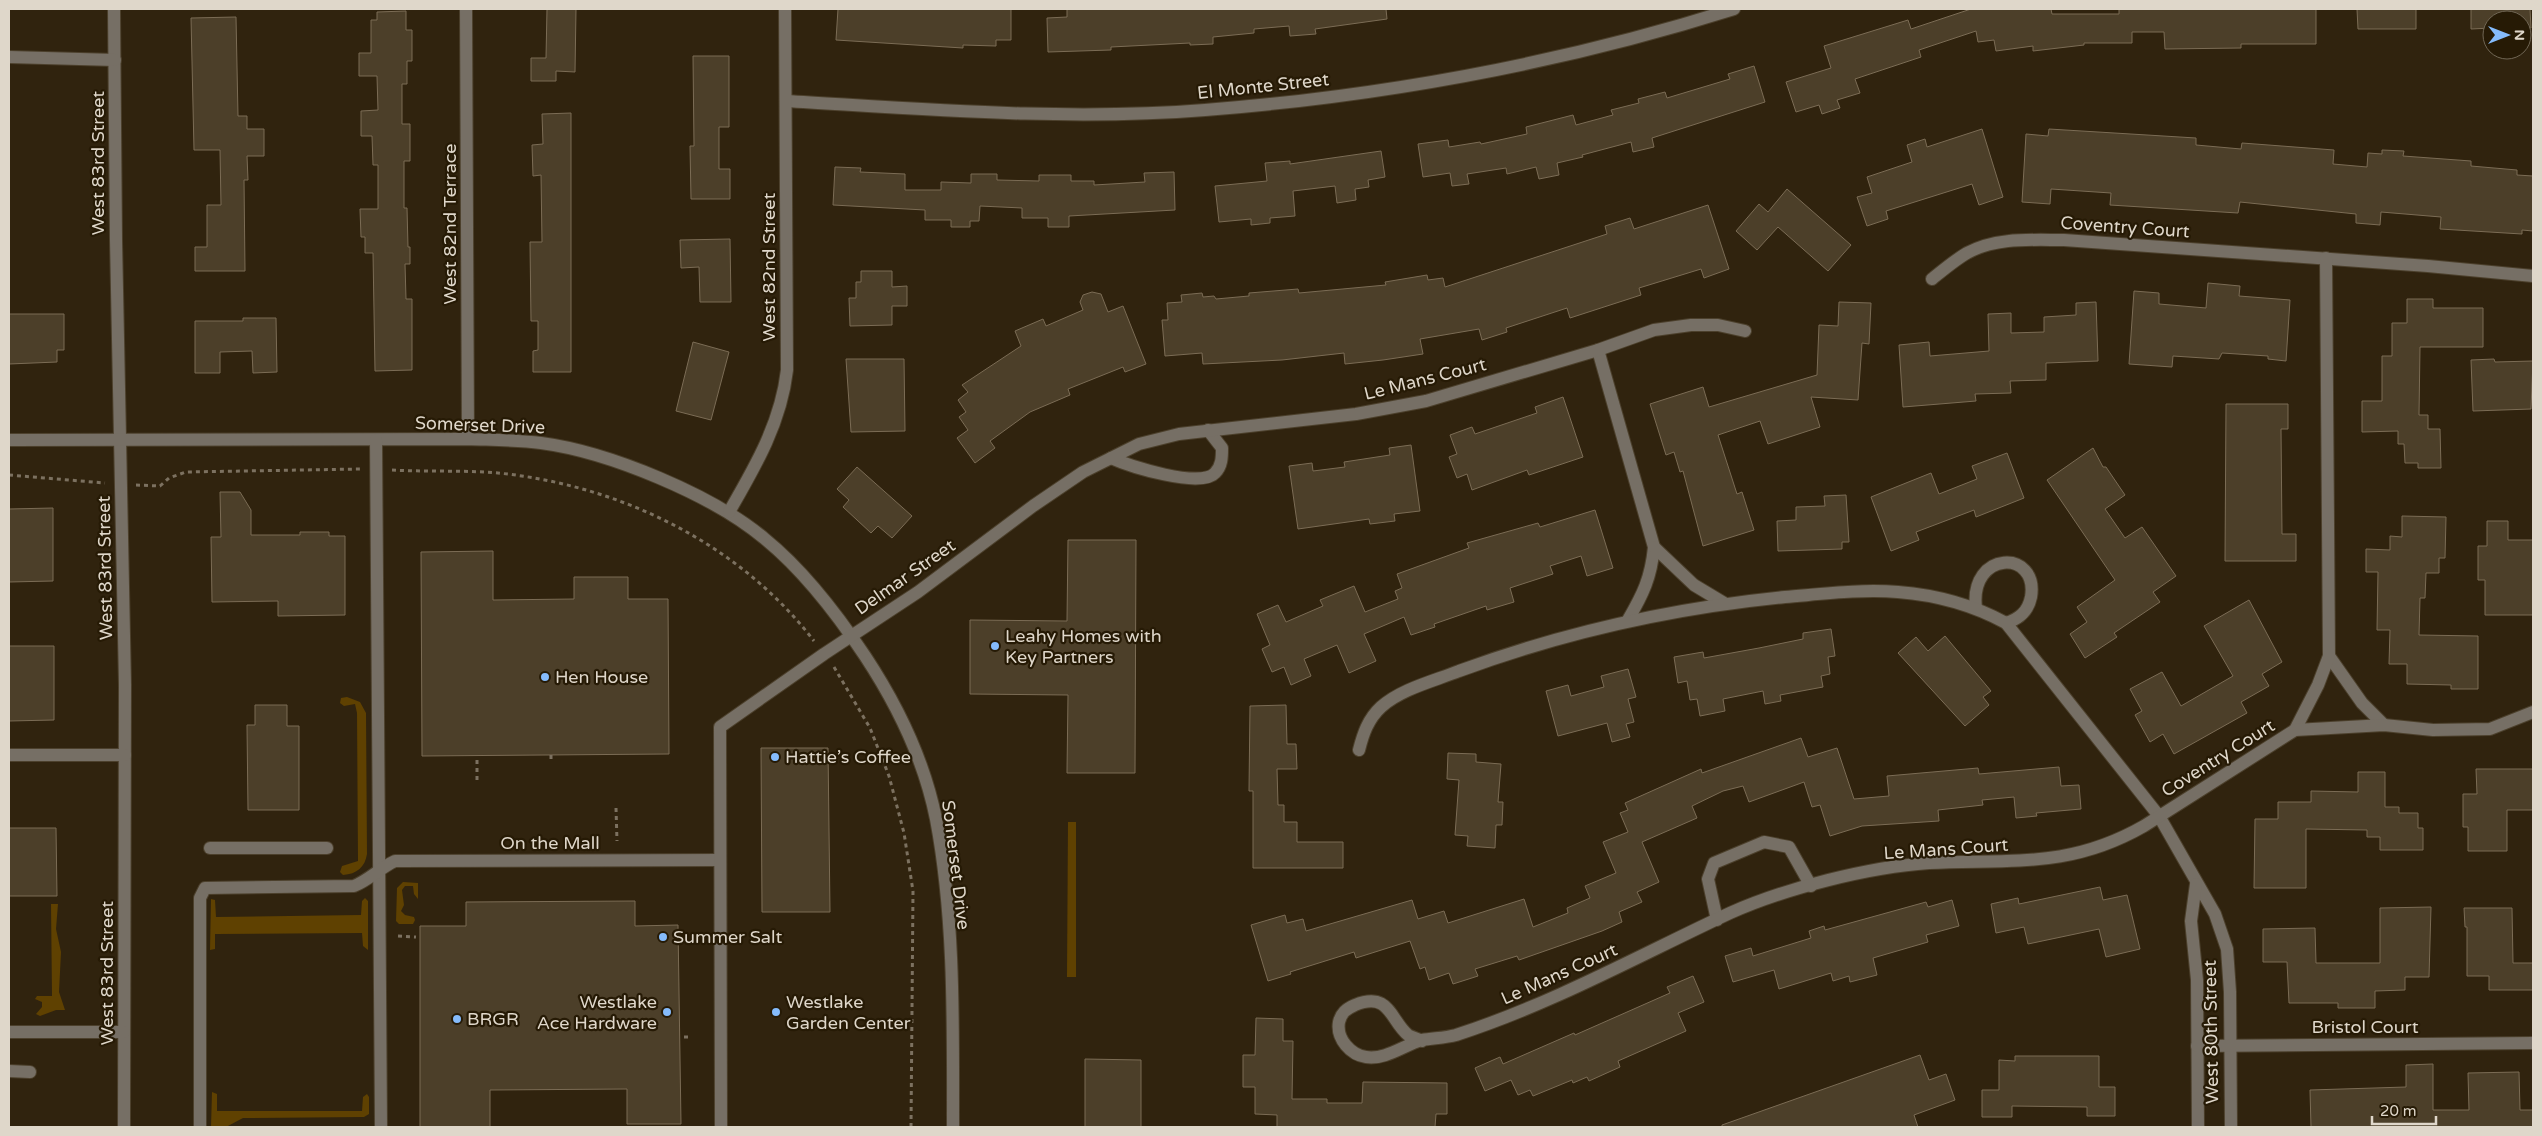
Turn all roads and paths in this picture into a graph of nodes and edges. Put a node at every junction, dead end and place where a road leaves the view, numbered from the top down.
1 (114, 9) edge
2 (466, 9) edge
3 (785, 9) edge
4 (1734, 9) edge
5 (9, 58) edge
6 (115, 60) junction
7 (786, 101) junction
8 (2326, 258) junction
9 (2533, 276) edge
10 (1932, 279) dead end
11 (1745, 331) dead end
12 (1598, 350) junction
13 (1258, 424) joint
14 (1208, 430) junction
15 (468, 439) junction
16 (9, 440) edge
17 (376, 440) junction
18 (120, 441) junction
19 (1111, 458) junction
20 (376, 470) junction
21 (9, 475) edge
22 (121, 484) junction
23 (729, 512) junction
24 (1654, 548) junction
25 (1724, 603) junction
26 (1976, 608) junction
27 (1628, 620) junction
28 (2006, 623) junction
29 (852, 635) junction
30 (824, 654) junction
31 (2329, 656) junction
32 (2533, 712) edge
33 (2384, 725) junction
34 (2295, 730) junction
35 (1359, 750) dead end
36 (125, 755) junction
37 (551, 755) dead end
38 (9, 756) edge
39 (477, 760) dead end
40 (551, 760) dead end
41 (477, 781) dead end
42 (616, 808) dead end
43 (2159, 816) junction
44 (617, 841) dead end
45 (210, 848) dead end
46 (327, 848) dead end
47 (720, 860) junction
48 (381, 867) junction
49 (2196, 884) junction
50 (1811, 886) junction
51 (1717, 920) junction
52 (398, 927) dead end
53 (416, 937) dead end
54 (9, 1032) edge
55 (124, 1032) junction
56 (1422, 1041) junction
57 (2533, 1043) edge
58 (2229, 1045) junction
59 (2197, 1046) junction
60 (9, 1071) edge
61 (30, 1072) dead end
62 (124, 1127) edge
63 (200, 1127) edge
64 (381, 1127) edge
65 (721, 1127) edge
66 (911, 1127) edge
67 (953, 1127) edge
68 (2198, 1127) edge
69 (2230, 1127) edge

1 - 6 street, West 83rd Street
2 - 15 street, West 82nd Terrace
3 - 7 street, West 82nd Street
4 - 7 street, El Monte Street
5 - 6 street
6 - 18 street, West 83rd Street
7 - 23 street, West 82nd Street
8 - 9 street, Coventry Court
8 - 10 street, Coventry Court
8 - 31 street, Coventry Court
11 - 12 street, Le Mans Court
12 - 13 street, Le Mans Court
12 - 24 street
13 - 14 street, Delmar Street
14 - 19 street, Delmar Street
14 - 19 street
15 - 17 street, Somerset Drive
15 - 23 street, Somerset Drive
16 - 18 street, Somerset Drive
17 - 18 street, Somerset Drive
17 - 20 street
18 - 22 street, West 83rd Street
19 - 29 street, Delmar Street
20 - 22 path
20 - 30 path
20 - 48 street
21 - 22 path
22 - 36 street, West 83rd Street
23 - 29 street, Somerset Drive
24 - 25 street
24 - 27 street
25 - 26 street
25 - 27 street
26 - 28 street
26 - 28 street
27 - 35 street
28 - 43 street
29 - 30 street, Delmar Street
29 - 67 street, Somerset Drive
30 - 47 street, Delmar Street
30 - 66 path
31 - 33 street
31 - 34 street, Coventry Court
32 - 33 street, Coventry Court
33 - 34 street, Coventry Court
34 - 43 street, Coventry Court
36 - 38 street
36 - 55 street, West 83rd Street
37 - 40 path
39 - 41 path
42 - 44 path
43 - 49 street, West 80th Street
43 - 50 street, Le Mans Court
45 - 46 street
47 - 48 street, On the Mall
47 - 65 street
48 - 63 street
48 - 64 street
49 - 58 street, West 80th Street
49 - 59 street, West 80th Street
50 - 51 street, Le Mans Court
50 - 51 street
51 - 56 street, Le Mans Court
52 - 53 path
54 - 55 street
55 - 62 street, West 83rd Street
56 - 56 street, Le Mans Court
57 - 58 street, Bristol Court
58 - 59 street, Bristol Court
58 - 69 street, West 80th Street
59 - 68 street, West 80th Street
60 - 61 street

